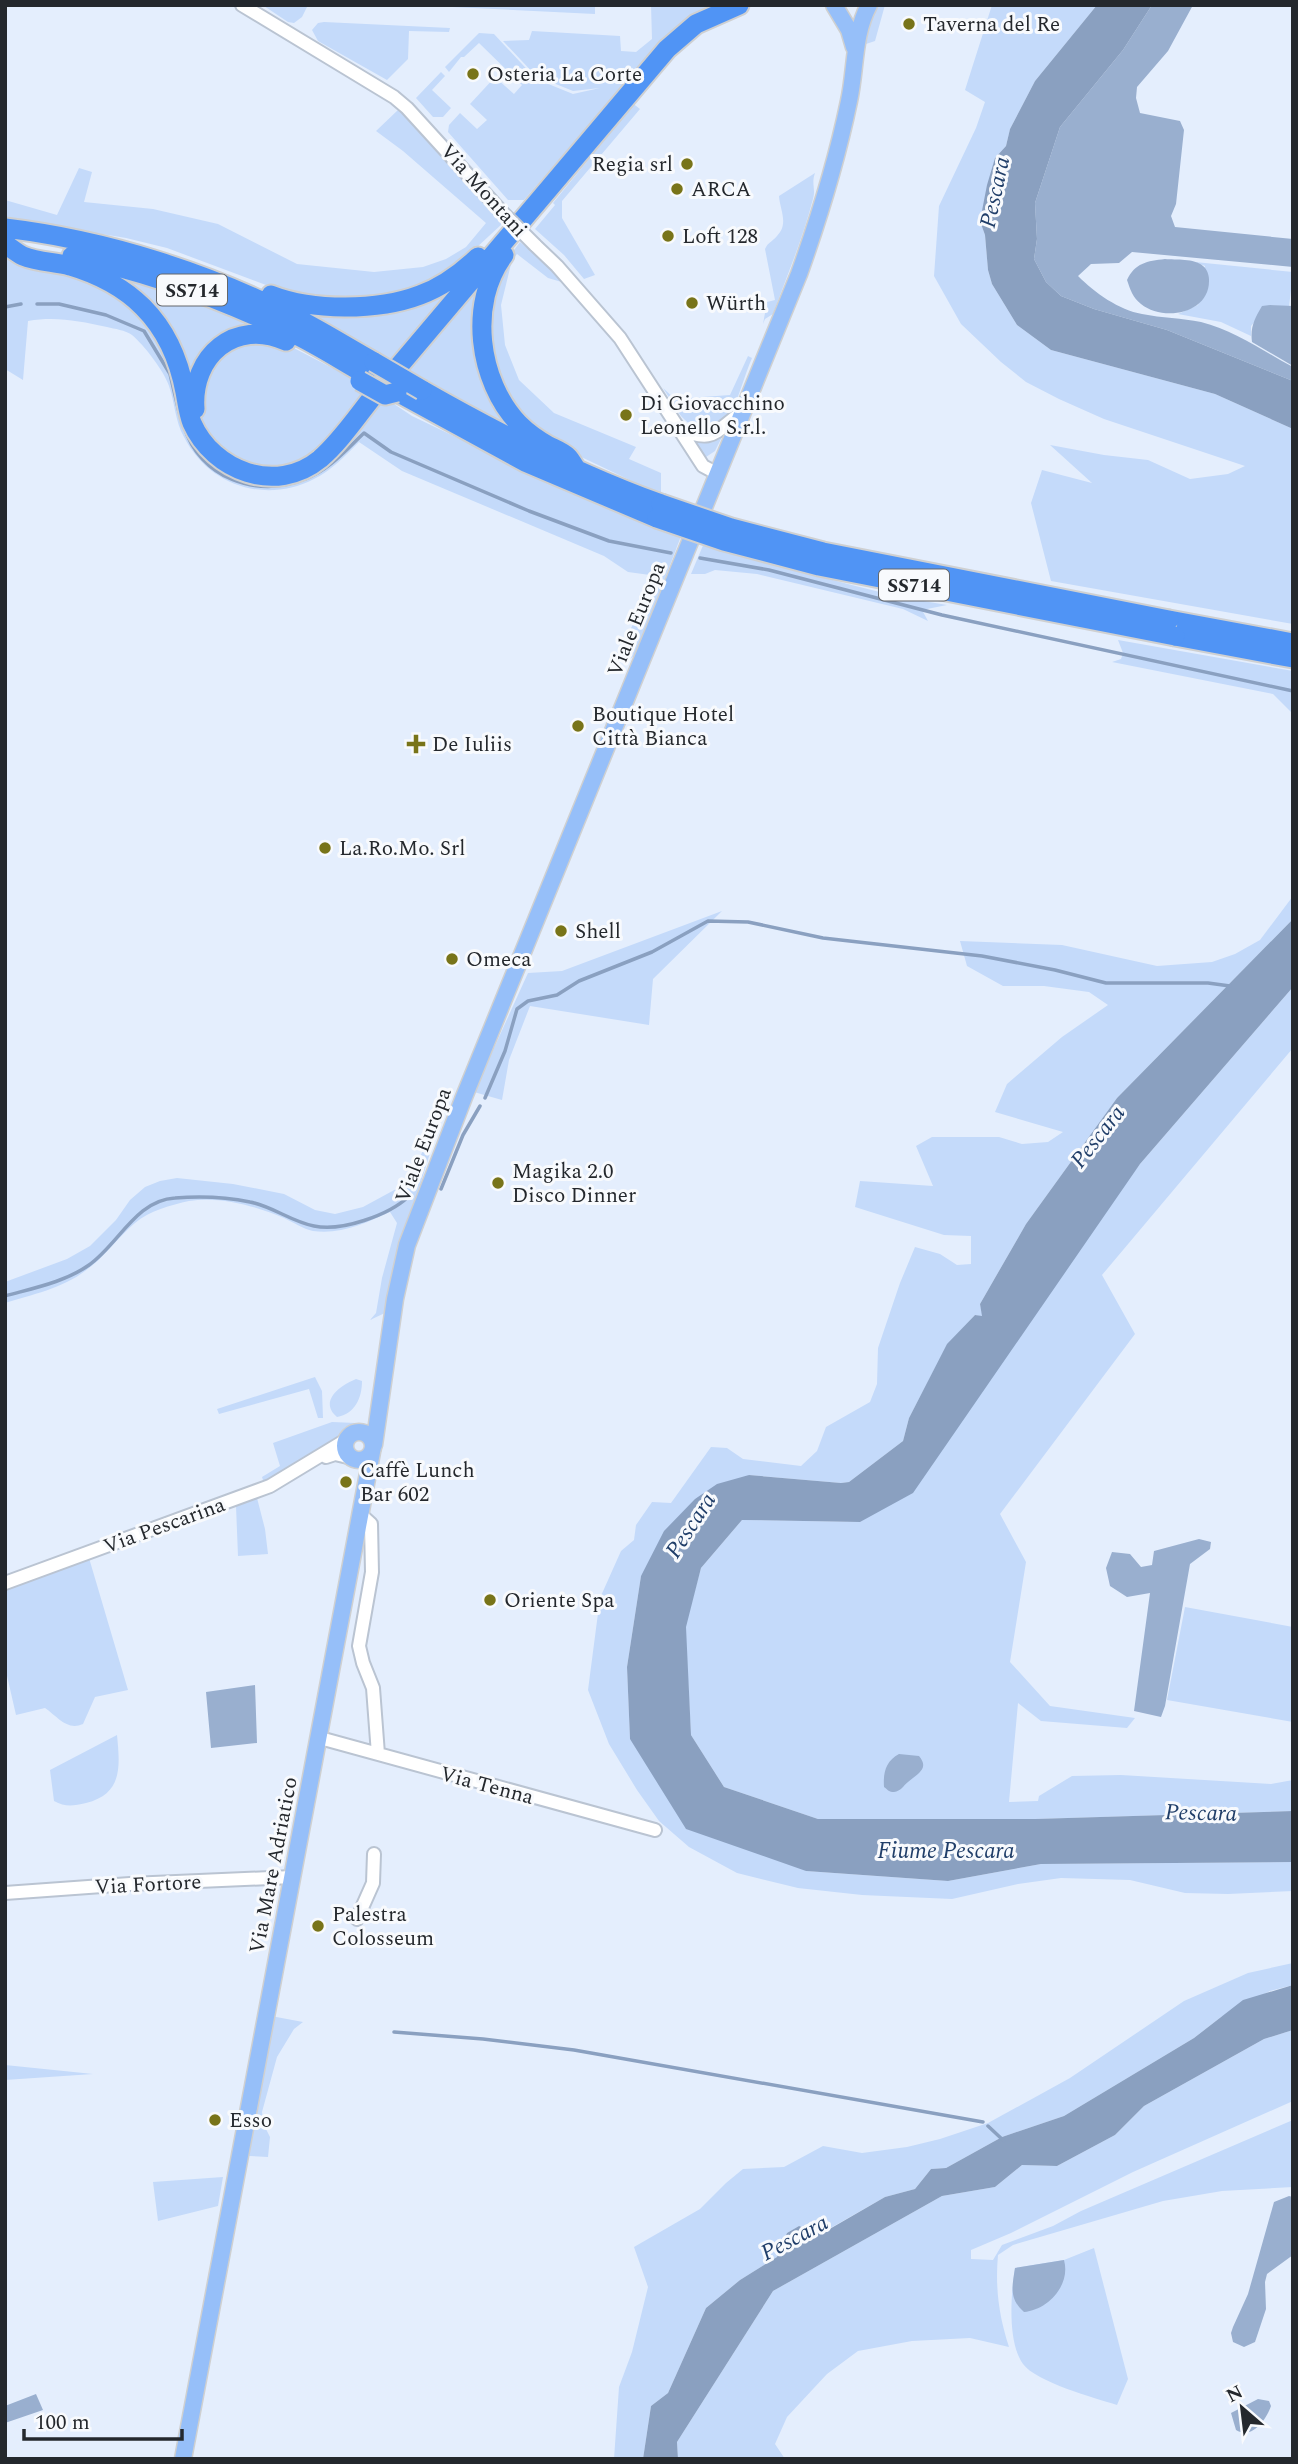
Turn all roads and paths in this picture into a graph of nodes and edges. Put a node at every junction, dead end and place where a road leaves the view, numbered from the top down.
1 (242, 5) edge
2 (739, 5) edge
3 (834, 5) edge
4 (862, 5) edge
5 (869, 5) edge
6 (855, 54) junction
7 (525, 216) junction
8 (5, 228) edge
9 (508, 237) junction
10 (5, 244) edge
11 (206, 279) junction
12 (399, 366) dead end
13 (366, 372) junction
14 (375, 394) dead end
15 (411, 395) junction
16 (745, 410) junction
17 (678, 428) junction
18 (201, 438) junction
19 (577, 470) junction
20 (718, 474) junction
21 (659, 511) junction
22 (1293, 643) edge
23 (1293, 658) edge
24 (381, 1395) junction
25 (350, 1437) junction
26 (373, 1449) junction
27 (318, 1459) junction
28 (353, 1459) junction
29 (366, 1486) junction
30 (360, 1514) junction
31 (5, 1583) edge
32 (320, 1738) junction
33 (378, 1754) junction
34 (655, 1829) dead end
35 (374, 1854) dead end
36 (292, 1877) junction
37 (5, 1894) edge
38 (357, 1919) dead end
39 (221, 2251) junction
40 (214, 2320) junction
41 (183, 2459) edge

1 - 17 street, Via Montani, bridge
2 - 7 highway
3 - 4 main road
3 - 6 main road, Viale Europa
5 - 6 main road, Viale Europa
6 - 16 main road, Viale Europa
7 - 9 highway
7 - 19 highway
8 - 11 highway, SS714
9 - 11 highway
9 - 12 highway
10 - 13 highway, SS714
10 - 18 highway
11 - 13 highway, SS714
13 - 15 highway, SS714, bridge
13 - 18 highway
14 - 18 highway
15 - 19 highway, SS714
15 - 21 highway, SS714
16 - 17 street
16 - 20 main road, Viale Europa
17 - 20 street, Via Montani
19 - 21 highway, SS714
20 - 24 main road, Viale Europa
21 - 22 highway, SS714, bridge
21 - 23 highway, SS714, bridge
24 - 25 main road, Viale Europa
24 - 26 main road, Viale Europa
25 - 26 main road
25 - 27 street, Via Pescarina
25 - 28 main road
26 - 28 main road
26 - 29 main road, Via Mare Adriatico
27 - 28 street, Via Pescarina
27 - 31 street, Via Pescarina
28 - 29 main road
29 - 30 main road, Via Mare Adriatico
30 - 32 main road, Via Mare Adriatico
30 - 33 street
32 - 33 street, Via Tenna
32 - 36 main road, Via Mare Adriatico
33 - 34 street, Via Tenna
35 - 38 street
36 - 37 street, Via Fortore
36 - 39 main road, Via Mare Adriatico
39 - 40 main road, Via Mare Adriatico
39 - 40 main road, Via Mare Adriatico
40 - 41 main road, Via Mare Adriatico

